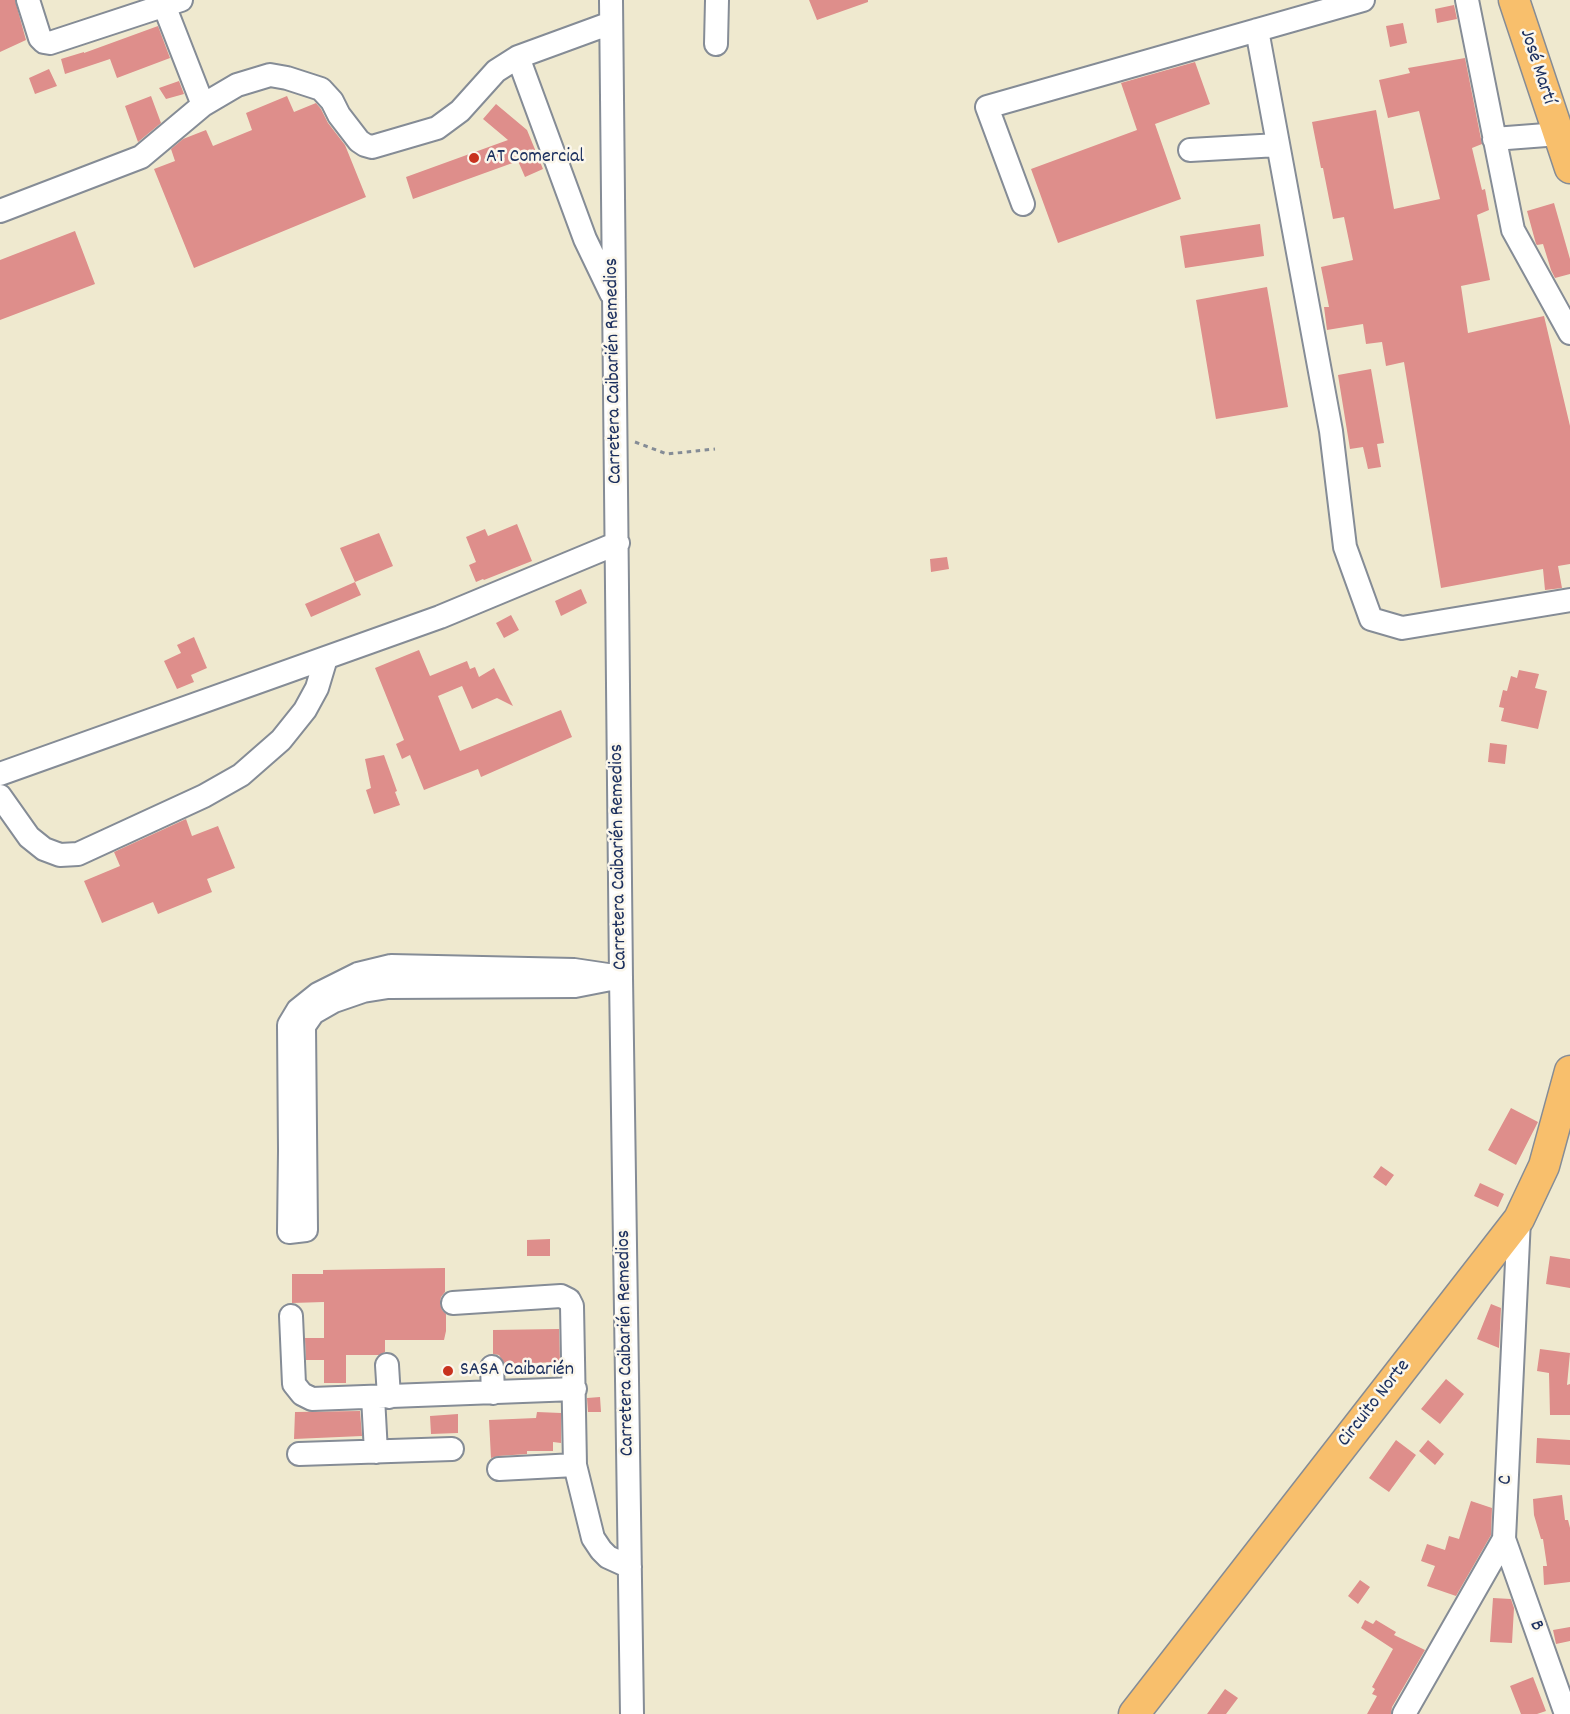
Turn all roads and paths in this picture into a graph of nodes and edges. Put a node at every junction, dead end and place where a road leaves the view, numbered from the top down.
1 (28, 0) edge
2 (611, 0) edge
3 (717, 0) edge
4 (1363, 0) edge
5 (1467, 0) edge
6 (1514, 0) edge
7 (169, 2) edge
8 (611, 23) junction
9 (1257, 30) junction
10 (716, 44) dead end
11 (518, 57) junction
12 (203, 105) junction
13 (1559, 134) junction
14 (1494, 139) junction
15 (1278, 145) junction
16 (1190, 150) dead end
17 (1570, 168) edge
18 (1023, 204) dead end
19 (0, 212) edge
20 (615, 301) junction
21 (1570, 333) edge
22 (616, 435) junction
23 (715, 449) dead end
24 (618, 543) junction
25 (1570, 600) edge
26 (326, 658) junction
27 (0, 774) edge
28 (0, 796) edge
29 (621, 977) junction
30 (1569, 1087) edge
31 (1519, 1219) junction
32 (453, 1303) dead end
33 (291, 1316) dead end
34 (387, 1365) dead end
35 (492, 1367) dead end
36 (575, 1389) junction
37 (493, 1393) junction
38 (381, 1397) junction
39 (452, 1449) dead end
40 (376, 1452) junction
41 (298, 1454) dead end
42 (575, 1465) junction
43 (499, 1469) dead end
44 (1504, 1539) junction
45 (630, 1567) junction
46 (632, 1714) edge
47 (1135, 1714) edge
48 (1404, 1714) edge
49 (1566, 1714) edge

1 - 7 street
2 - 8 street, Carretera Caibarién Remedios
3 - 10 street
4 - 9 street
5 - 14 street
6 - 13 main road, José Martí
7 - 12 street
8 - 11 street
8 - 20 street, Carretera Caibarién Remedios
9 - 15 street
9 - 18 street
11 - 12 street
11 - 20 street
12 - 19 street
13 - 14 street
13 - 17 main road, José Martí
14 - 21 street
15 - 16 street
15 - 25 street
20 - 22 street, Carretera Caibarién Remedios
22 - 23 path
22 - 24 street, Carretera Caibarién Remedios
24 - 26 street
24 - 29 street, Carretera Caibarién Remedios
26 - 27 street
26 - 28 street
29 - 29 street
29 - 45 street, Carretera Caibarién Remedios
30 - 31 main road, Circuito Norte
31 - 44 street, C
31 - 47 main road, Circuito Norte
32 - 36 street
33 - 38 street
34 - 38 street
35 - 37 street
36 - 37 street
36 - 42 street
37 - 38 street
38 - 40 street
39 - 40 street
40 - 41 street
42 - 43 street
42 - 45 street
44 - 48 street, C
44 - 49 street, B
45 - 46 street, Carretera Caibarién Remedios

